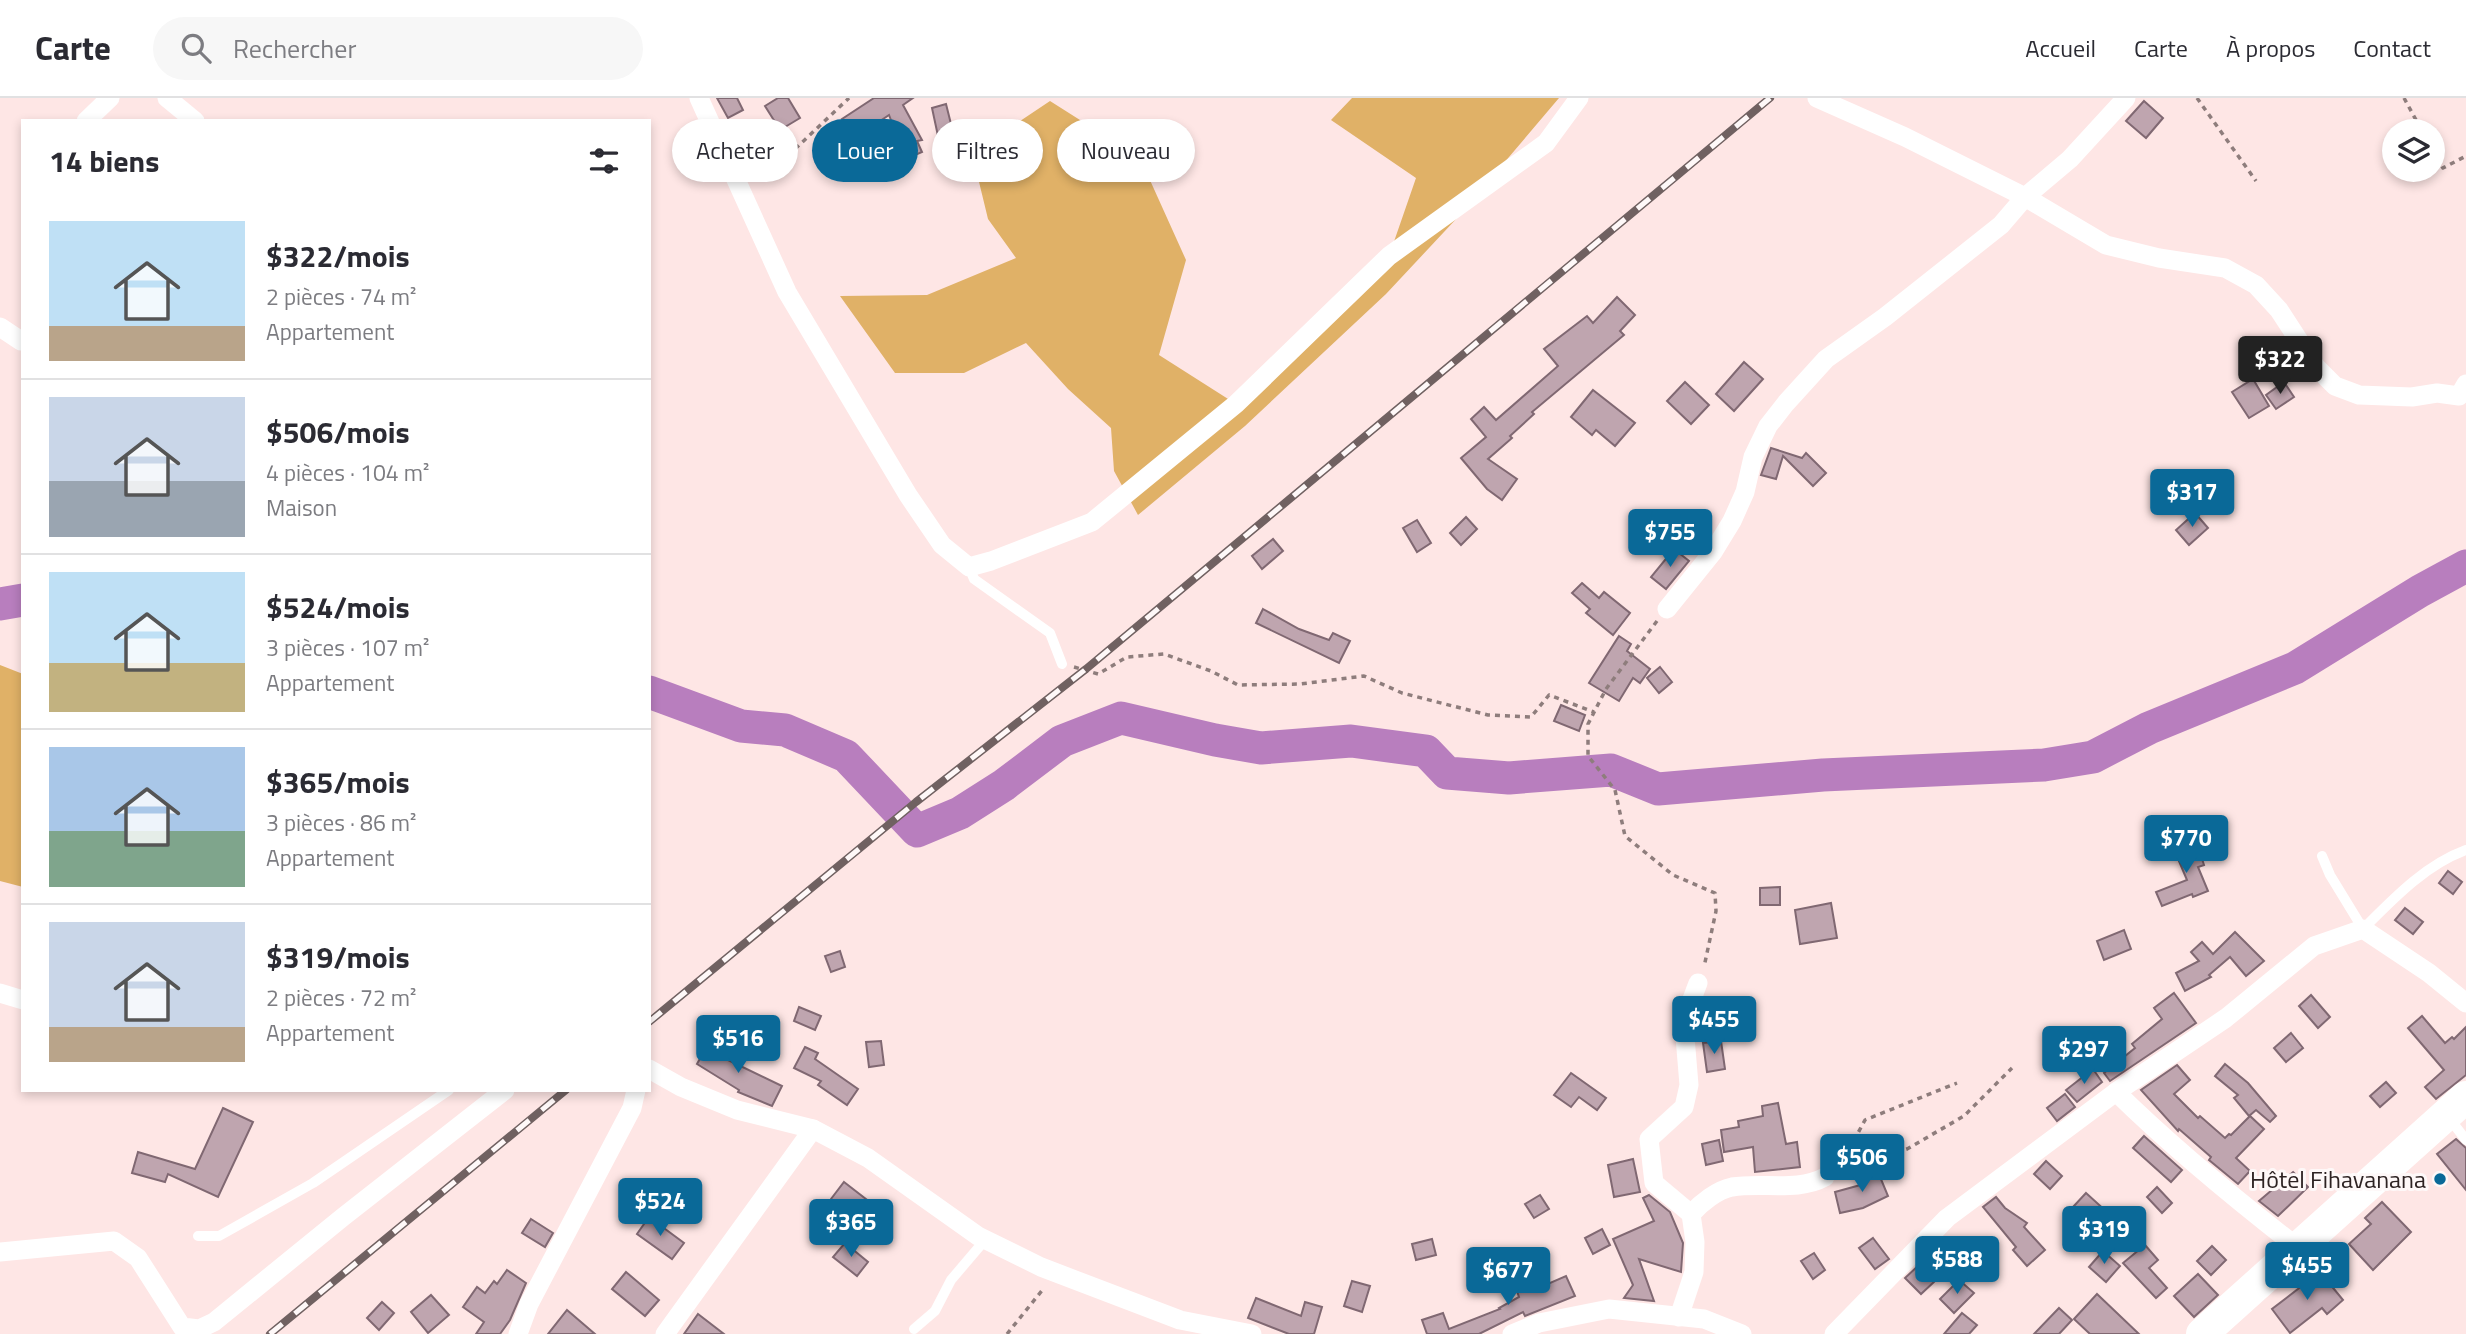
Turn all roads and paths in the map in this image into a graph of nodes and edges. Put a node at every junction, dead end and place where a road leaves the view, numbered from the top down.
1 (110, 98) edge
2 (167, 98) edge
3 (699, 98) edge
4 (849, 98) edge
5 (1579, 98) edge
6 (1817, 98) edge
7 (2126, 98) edge
8 (2197, 98) edge
9 (2404, 98) edge
10 (88, 119) edge
11 (193, 119) edge
12 (708, 119) edge
13 (2416, 119) edge
14 (798, 146) edge
15 (2466, 156) edge
16 (2445, 167) edge
17 (2256, 181) dead end
18 (736, 182) edge
19 (2025, 197) junction
20 (0, 327) edge
21 (20, 341) dead end
22 (2464, 395) edge
23 (969, 567) junction
24 (1667, 609) joint
25 (1062, 664) joint
26 (1594, 712) junction
27 (2466, 850) edge
28 (2322, 856) dead end
29 (2362, 929) junction
30 (1698, 983) joint
31 (0, 993) edge
32 (21, 999) edge
33 (2466, 1003) edge
34 (2012, 1068) dead end
35 (651, 1070) edge
36 (1956, 1083) dead end
37 (446, 1092) edge
38 (502, 1092) edge
39 (636, 1092) edge
40 (2116, 1092) junction
41 (2460, 1117) edge
42 (813, 1129) junction
43 (1825, 1177) junction
44 (1691, 1214) junction
45 (198, 1237) dead end
46 (985, 1240) junction
47 (2297, 1247) junction
48 (0, 1252) edge
49 (1056, 1273) junction
50 (1679, 1317) junction
51 (914, 1329) dead end
52 (1207, 1330) edge
53 (518, 1334) edge
54 (665, 1334) edge
55 (1007, 1334) edge
56 (1252, 1334) edge
57 (1512, 1334) edge
58 (1742, 1334) edge
59 (1834, 1334) edge
60 (2202, 1334) edge

1 - 10 street
2 - 11 street
3 - 12 street
4 - 14 path
5 - 23 street
6 - 19 street
7 - 19 street
8 - 17 path
9 - 13 path
15 - 16 path
18 - 23 street
19 - 22 street
19 - 24 street
20 - 21 street
23 - 25 lane
24 - 26 path
25 - 26 path
26 - 30 path
27 - 29 lane
28 - 29 lane
29 - 33 street
29 - 40 street
30 - 44 street
31 - 32 street
34 - 43 path
35 - 42 street
36 - 43 path
37 - 45 lane
38 - 48 street
39 - 53 street
40 - 47 street
40 - 59 street
41 - 47 main road
42 - 46 street
42 - 54 street
43 - 44 street
44 - 50 street
46 - 49 street
46 - 51 lane
47 - 60 main road
49 - 52 street
49 - 55 path
50 - 57 street
50 - 58 street
52 - 56 street

